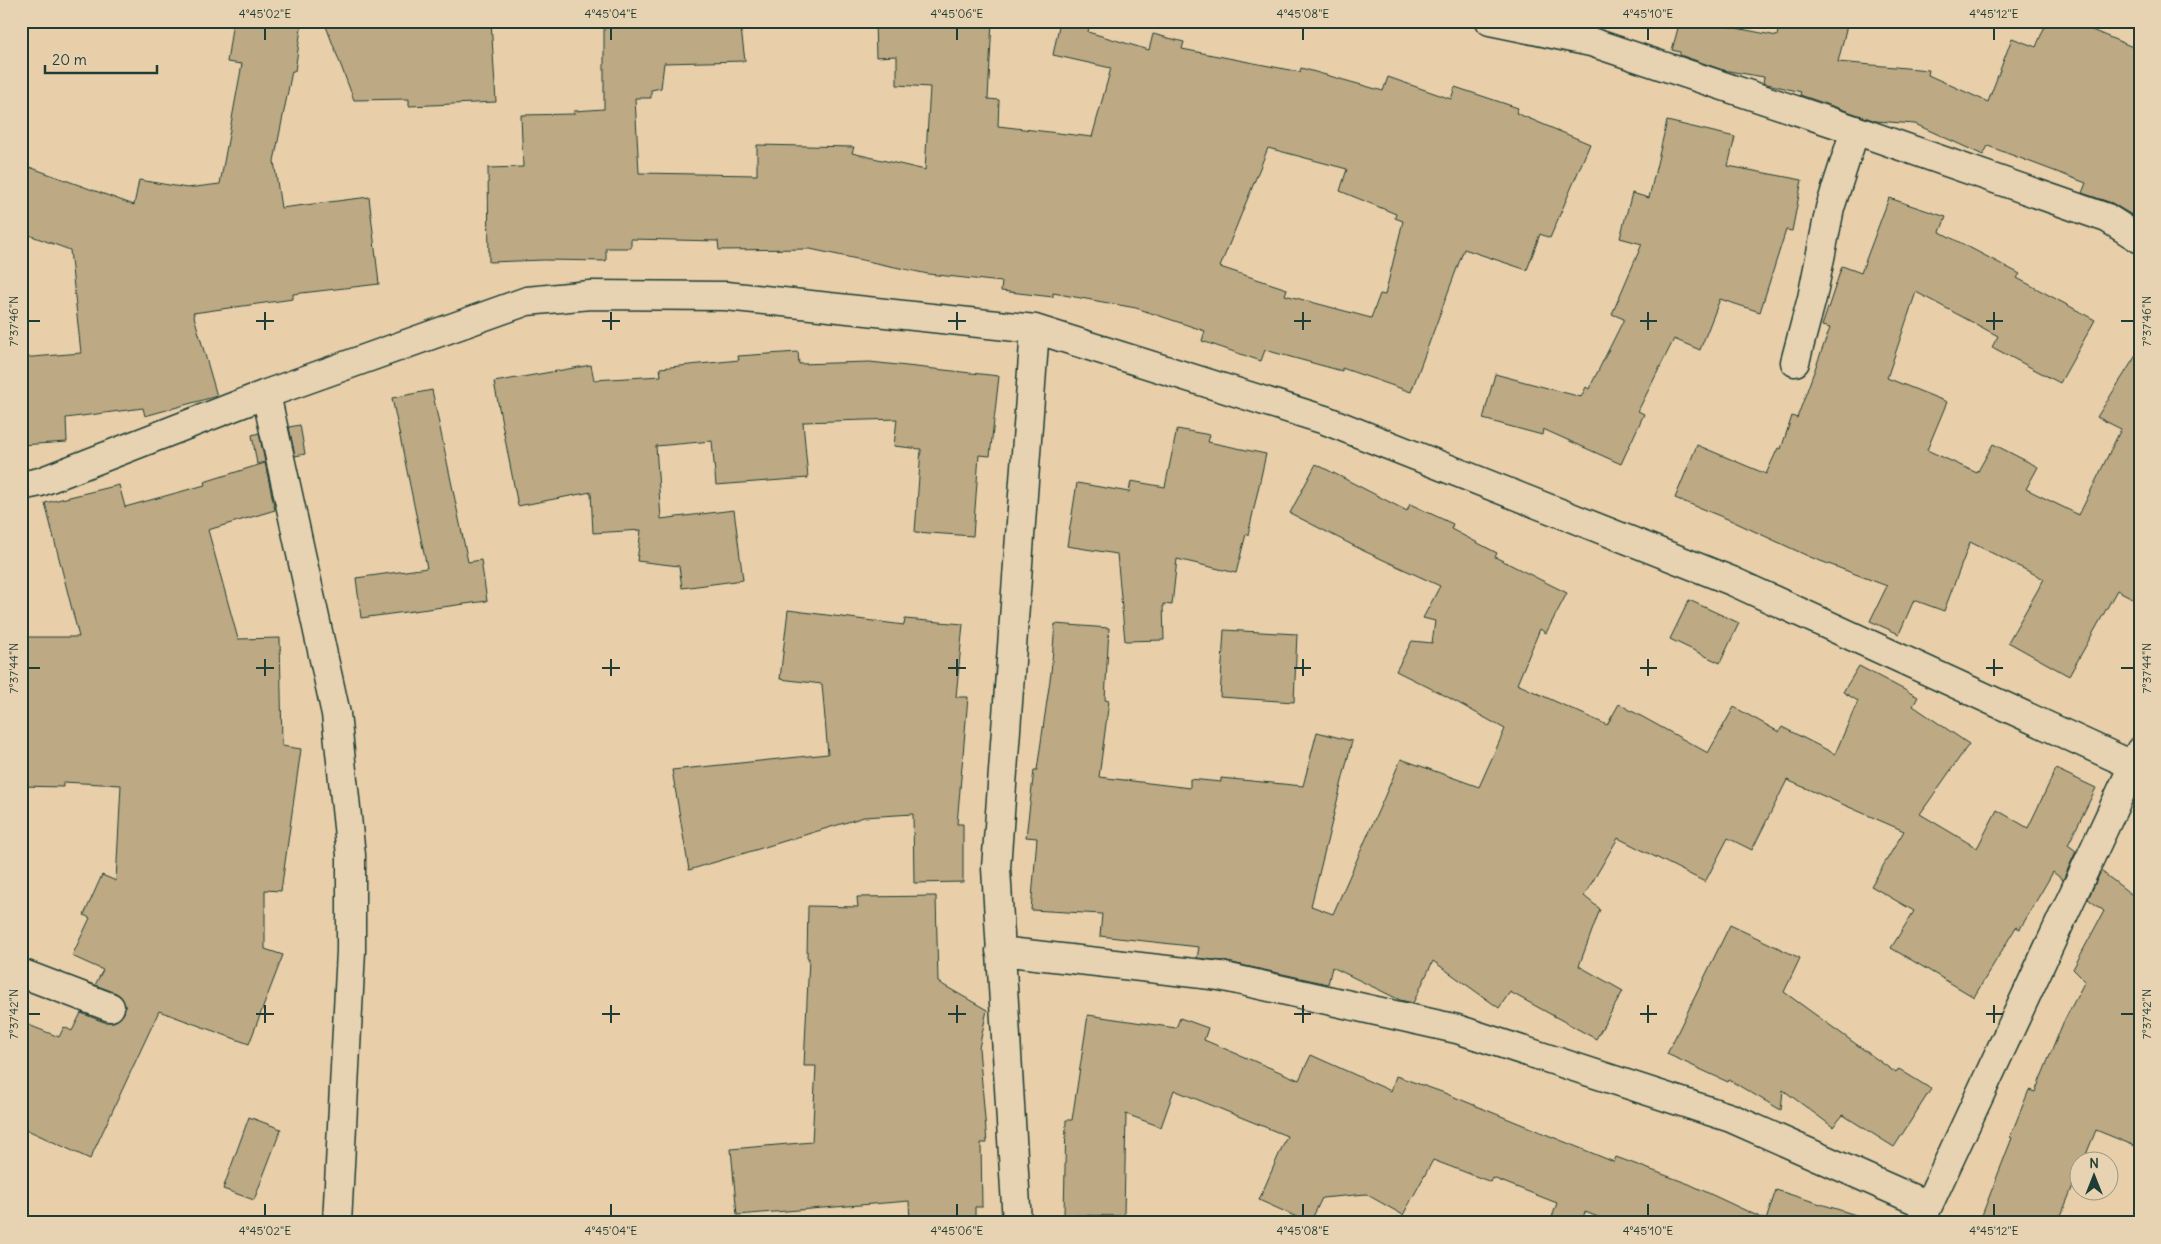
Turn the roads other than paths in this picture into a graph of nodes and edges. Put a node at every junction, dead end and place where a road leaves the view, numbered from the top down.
1 (1490, 21) edge
2 (1855, 130) junction
3 (2140, 239) edge
4 (1035, 329) junction
5 (1795, 362) dead end
6 (266, 394) junction
7 (21, 486) edge
8 (2137, 762) edge
9 (1000, 951) junction
10 (21, 973) edge
11 (110, 1007) dead end
12 (1924, 1214) edge
13 (337, 1223) edge
14 (1018, 1223) edge

1 - 2 street
2 - 3 street
2 - 5 street
4 - 6 street
4 - 8 street
4 - 9 street
6 - 7 street
6 - 13 street
8 - 12 street
9 - 12 street
9 - 14 street
10 - 11 street

